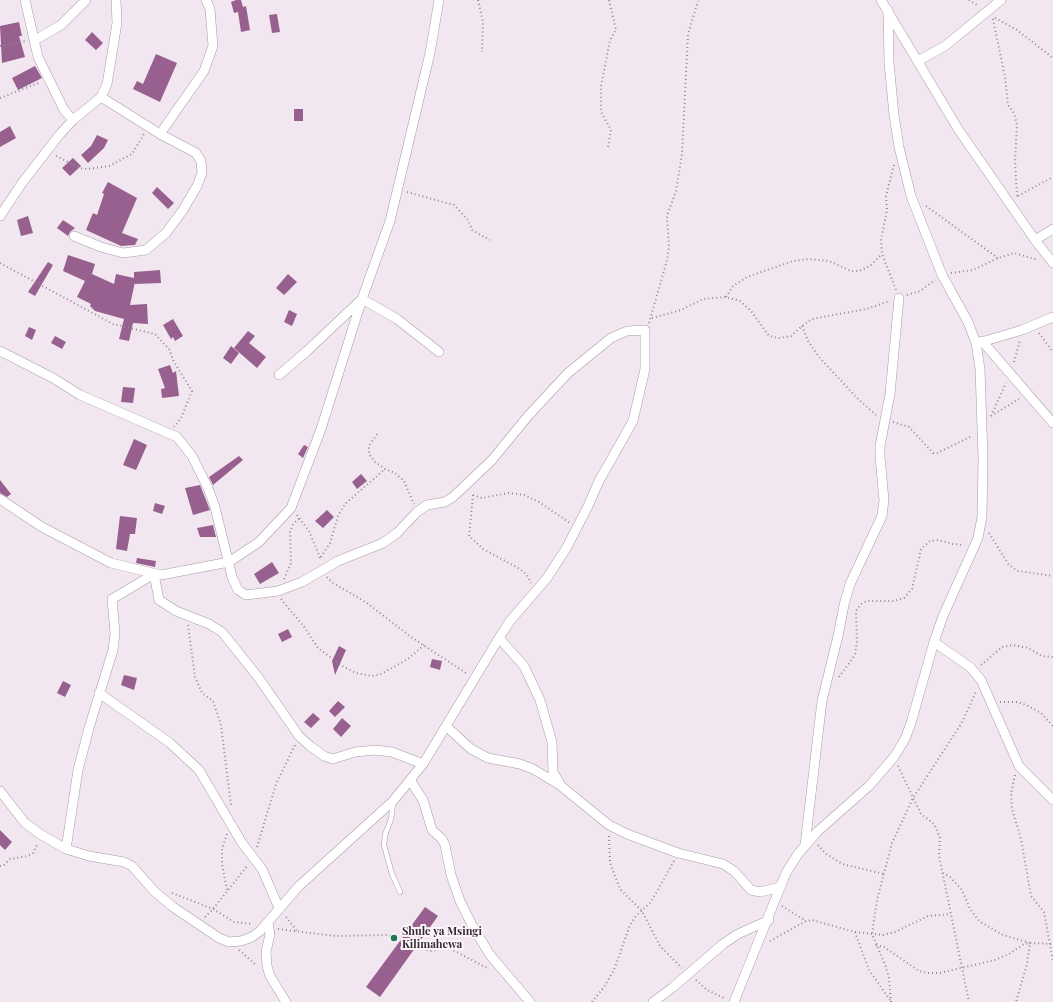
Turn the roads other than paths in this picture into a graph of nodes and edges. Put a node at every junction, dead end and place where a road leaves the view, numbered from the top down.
1 (25, 0) edge
2 (86, 0) edge
3 (116, 0) edge
4 (206, 0) edge
5 (438, 0) edge
6 (881, 0) edge
7 (1001, 0) edge
8 (888, 10) junction
9 (35, 40) junction
10 (918, 61) junction
11 (101, 97) junction
12 (73, 120) junction
13 (160, 134) junction
14 (0, 216) edge
15 (1053, 229) edge
16 (74, 236) dead end
17 (1035, 240) junction
18 (1049, 263) edge
19 (362, 298) junction
20 (899, 298) road end
21 (1053, 317) edge
22 (979, 342) junction
23 (0, 351) edge
24 (439, 352) dead end
25 (279, 375) dead end
26 (1053, 423) edge
27 (0, 499) edge
28 (229, 562) junction
29 (154, 574) junction
30 (498, 638) junction
31 (934, 642) junction
32 (99, 693) junction
33 (446, 726) junction
34 (423, 764) junction
35 (410, 780) junction
36 (561, 786) junction
37 (0, 791) edge
38 (1053, 800) edge
39 (393, 801) junction
40 (809, 841) junction
41 (66, 849) junction
42 (781, 887) junction
43 (400, 892) dead end
44 (279, 908) junction
45 (769, 920) junction
46 (269, 925) junction
47 (286, 1002) edge
48 (530, 1002) edge
49 (653, 1002) edge
50 (733, 1002) edge

1 - 9 street
2 - 9 street
3 - 11 street
4 - 13 street
5 - 19 street
6 - 8 street
7 - 10 street
8 - 10 street
8 - 22 street
9 - 12 street
10 - 17 street
11 - 12 street
11 - 13 street
12 - 14 street
13 - 16 street
15 - 17 street
17 - 18 street
19 - 24 street
19 - 25 street
19 - 28 street
20 - 40 street
21 - 22 street
22 - 26 street
22 - 31 street
23 - 28 street
27 - 29 street
28 - 29 street
28 - 30 street
29 - 32 street
29 - 34 street
30 - 33 street
30 - 36 street
31 - 38 street
31 - 40 street
32 - 41 street
32 - 44 street
33 - 34 street
33 - 36 street
34 - 35 street
35 - 39 street
35 - 48 street
36 - 42 street
37 - 41 street
39 - 43 lane
39 - 44 street
40 - 42 street
41 - 46 street
42 - 45 street
44 - 46 street
45 - 49 street
45 - 50 street
46 - 47 street

